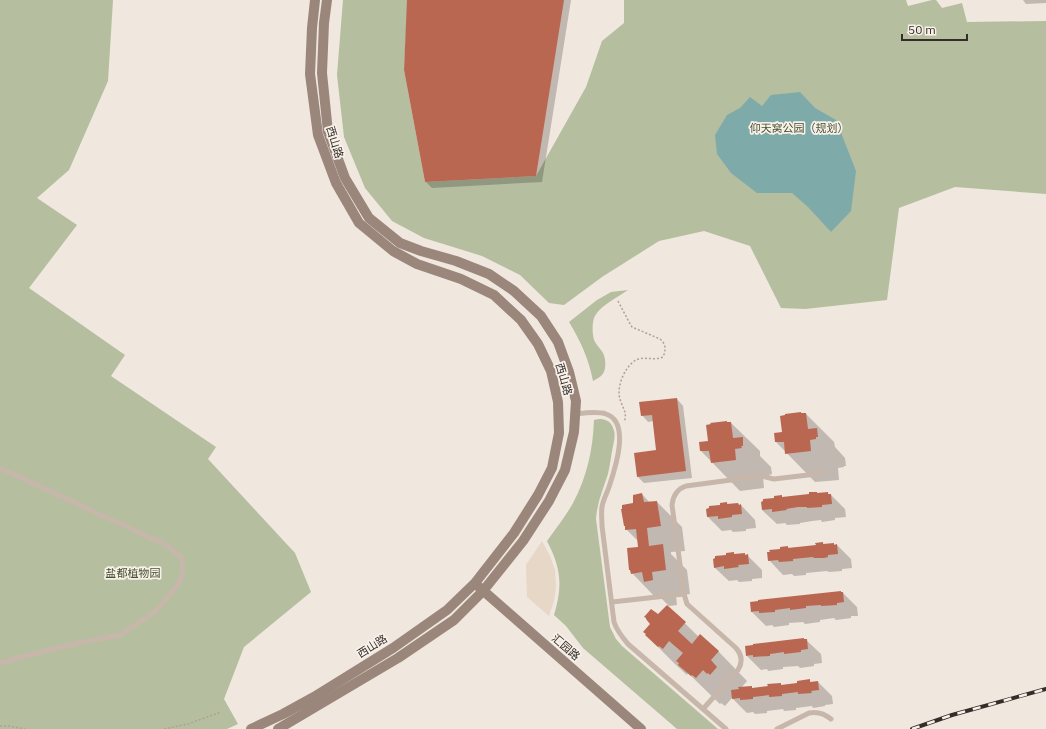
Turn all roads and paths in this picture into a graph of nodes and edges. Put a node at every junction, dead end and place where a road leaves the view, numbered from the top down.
1 (315, 0) edge
2 (327, 0) edge
3 (618, 301) dead end
4 (575, 414) junction
5 (619, 428) junction
6 (0, 468) edge
7 (825, 473) dead end
8 (475, 583) junction
9 (483, 591) junction
10 (684, 594) junction
11 (612, 602) junction
12 (0, 663) edge
13 (703, 709) junction
14 (221, 712) dead end
15 (831, 720) dead end
16 (0, 726) edge
17 (26, 729) edge
18 (164, 729) edge
19 (251, 729) edge
20 (278, 729) edge
21 (641, 729) edge
22 (726, 729) edge
23 (777, 729) edge

1 - 8 main road, 西山路
2 - 4 main road, 西山路
3 - 5 path
4 - 5 lane
4 - 9 main road, 西山路
5 - 11 lane
6 - 12 lane
7 - 10 lane
8 - 9 main road, 汇园路
8 - 19 main road, 西山路
9 - 20 main road, 西山路
9 - 21 main road, 汇园路
10 - 11 lane
10 - 13 lane
11 - 13 lane
13 - 22 lane
14 - 18 path
15 - 23 lane
16 - 17 path

